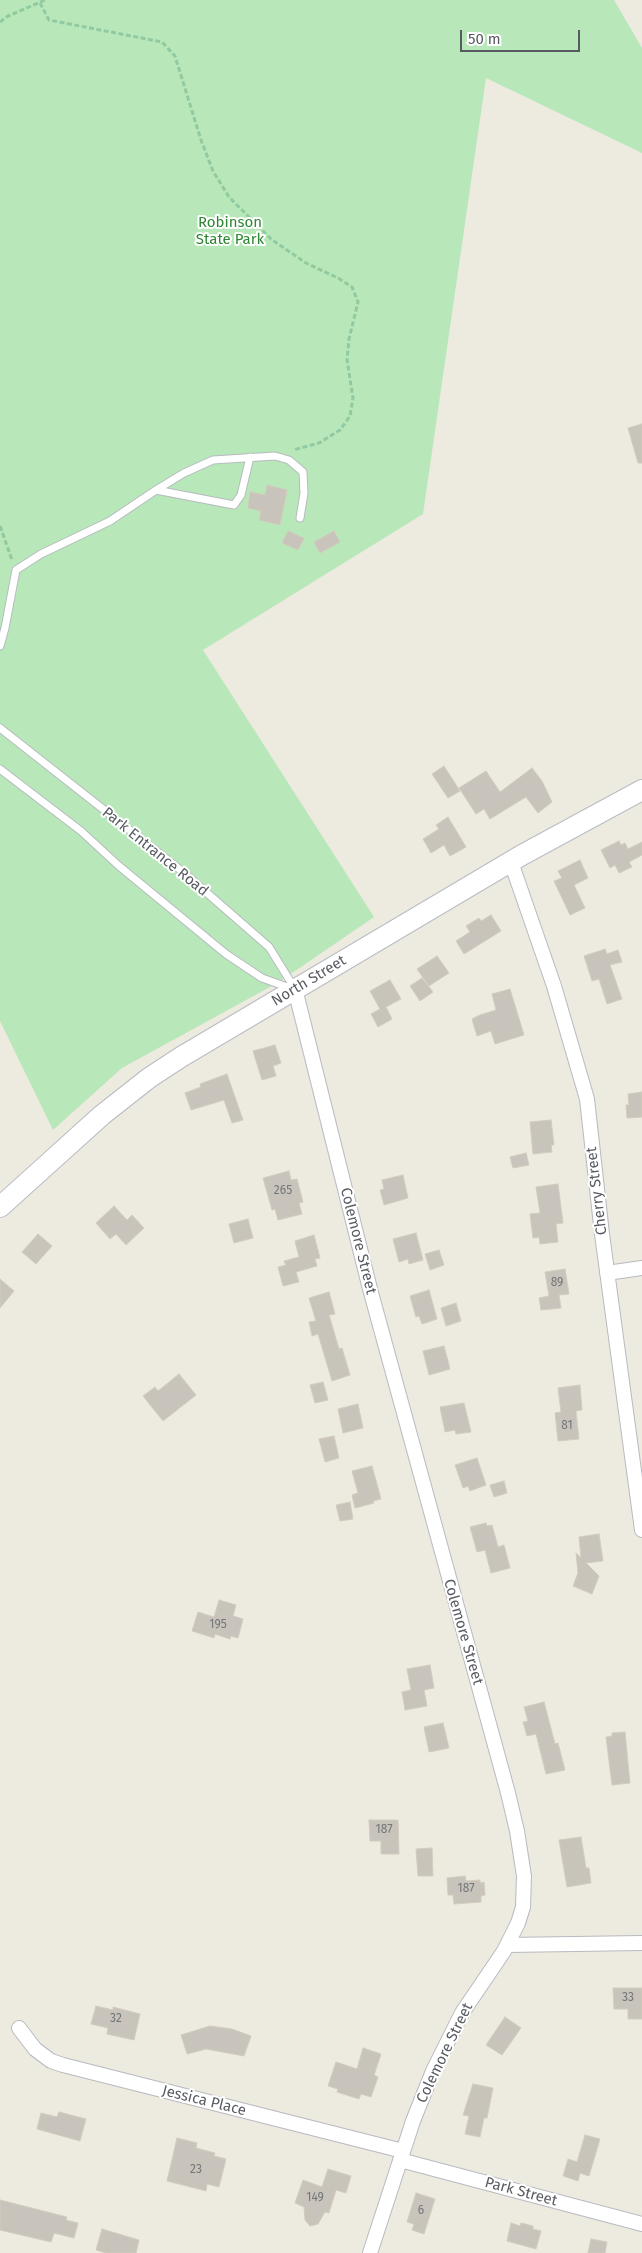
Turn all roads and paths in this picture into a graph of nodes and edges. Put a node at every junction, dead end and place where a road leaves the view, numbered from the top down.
1 (45, 0) edge
2 (40, 3) junction
3 (0, 22) edge
4 (275, 456) junction
5 (250, 457) junction
6 (156, 490) junction
7 (300, 518) dead end
8 (0, 526) edge
9 (16, 570) junction
10 (0, 646) edge
11 (0, 728) edge
12 (0, 769) edge
13 (642, 790) edge
14 (511, 862) junction
15 (295, 990) junction
16 (0, 1207) edge
17 (642, 1268) edge
18 (608, 1273) junction
19 (642, 1530) edge
20 (642, 1943) edge
21 (507, 1945) junction
22 (19, 2028) dead end
23 (401, 2156) junction
24 (642, 2224) edge
25 (370, 2253) edge

1 - 2 path
2 - 3 path
2 - 4 path
4 - 5 lane
4 - 7 lane
5 - 6 lane
5 - 6 lane
6 - 9 lane
8 - 9 path
9 - 10 lane
11 - 15 lane, Park Entrance Road
12 - 15 lane
13 - 14 main road, North Street
14 - 15 main road, North Street
14 - 18 street, Cherry Street
15 - 16 main road, North Street
15 - 21 street, Colemore Street
17 - 18 street
18 - 19 street, Cherry Street
20 - 21 street
21 - 23 street, Colemore Street
22 - 23 street, Jessica Place
23 - 24 street, Park Street
23 - 25 street, Colemore Street

